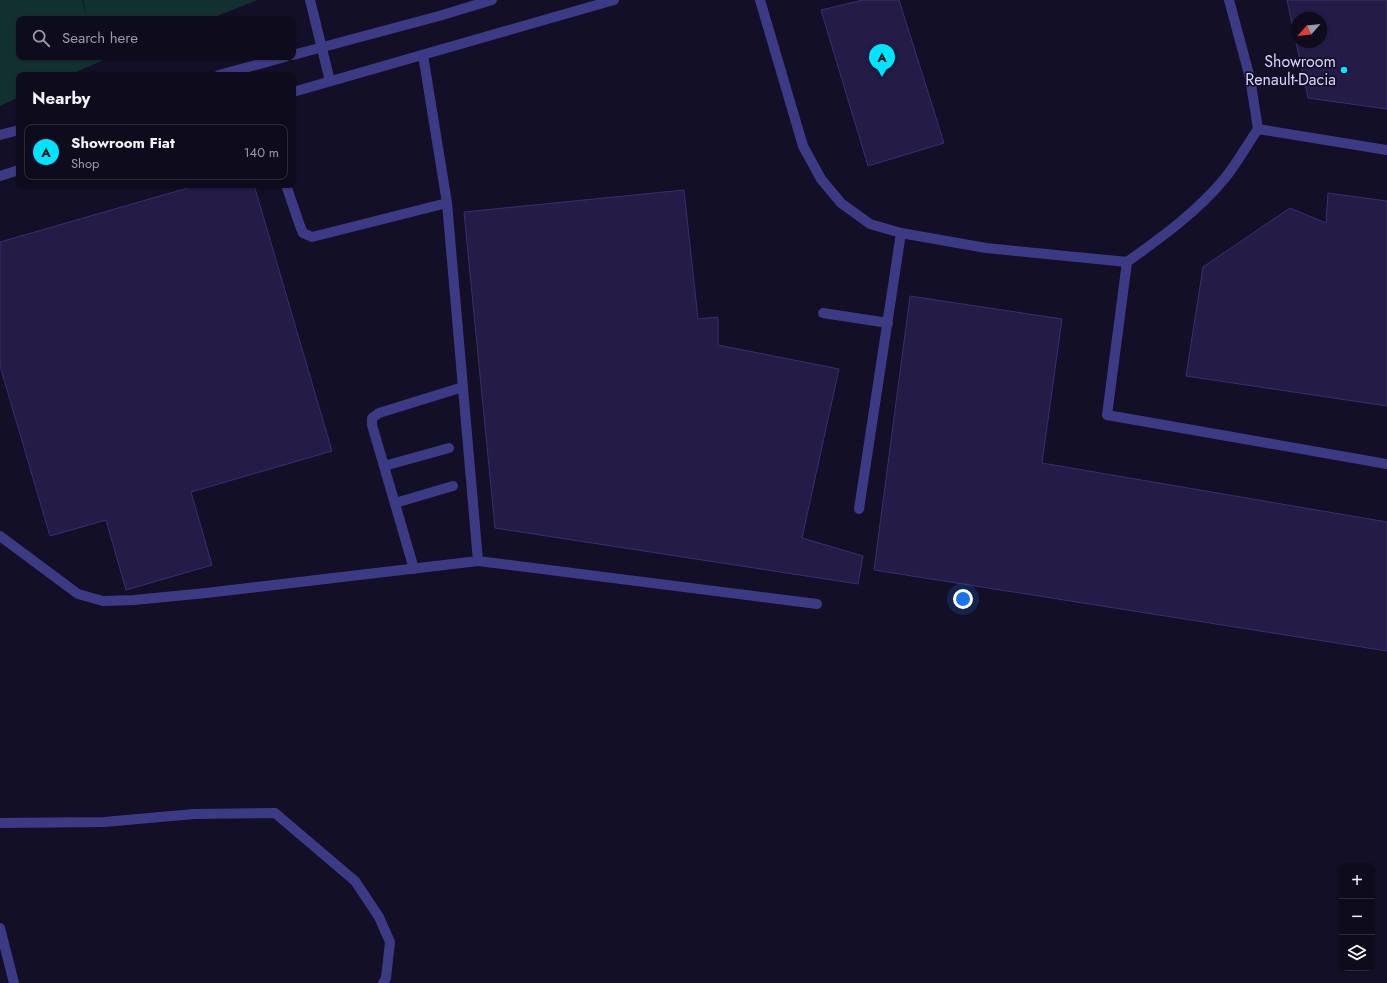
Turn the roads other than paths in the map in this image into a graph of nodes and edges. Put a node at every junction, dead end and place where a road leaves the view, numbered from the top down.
1 (310, 0) edge
2 (492, 0) edge
3 (614, 0) edge
4 (760, 0) edge
5 (1230, 0) edge
6 (323, 46) junction
7 (296, 54) edge
8 (423, 55) junction
9 (274, 60) edge
10 (230, 72) edge
11 (330, 81) junction
12 (296, 91) edge
13 (1258, 129) junction
14 (16, 131) edge
15 (0, 136) edge
16 (1387, 150) edge
17 (16, 171) edge
18 (0, 176) edge
19 (287, 188) edge
20 (447, 203) junction
21 (901, 234) junction
22 (1127, 262) junction
23 (823, 313) dead end
24 (888, 323) junction
25 (463, 387) junction
26 (449, 448) dead end
27 (1387, 464) edge
28 (384, 466) junction
29 (453, 486) dead end
30 (395, 503) junction
31 (859, 509) dead end
32 (0, 536) edge
33 (478, 561) junction
34 (414, 569) junction
35 (817, 604) dead end
36 (0, 823) edge
37 (0, 928) edge
38 (14, 983) edge
39 (383, 983) edge

1 - 6 street
2 - 6 street
3 - 8 street
4 - 21 street
5 - 13 street
6 - 7 street
6 - 11 street
8 - 11 street
8 - 20 street
9 - 10 street
11 - 12 street
13 - 16 street
13 - 22 street
14 - 15 street
17 - 18 street
19 - 20 street
20 - 25 street
21 - 22 street
21 - 24 street
22 - 27 street
23 - 24 street
24 - 31 street
25 - 28 street
25 - 33 street
26 - 28 street
28 - 30 street
29 - 30 street
30 - 34 street
32 - 34 street
33 - 34 street
33 - 35 street
36 - 39 street
37 - 38 street

